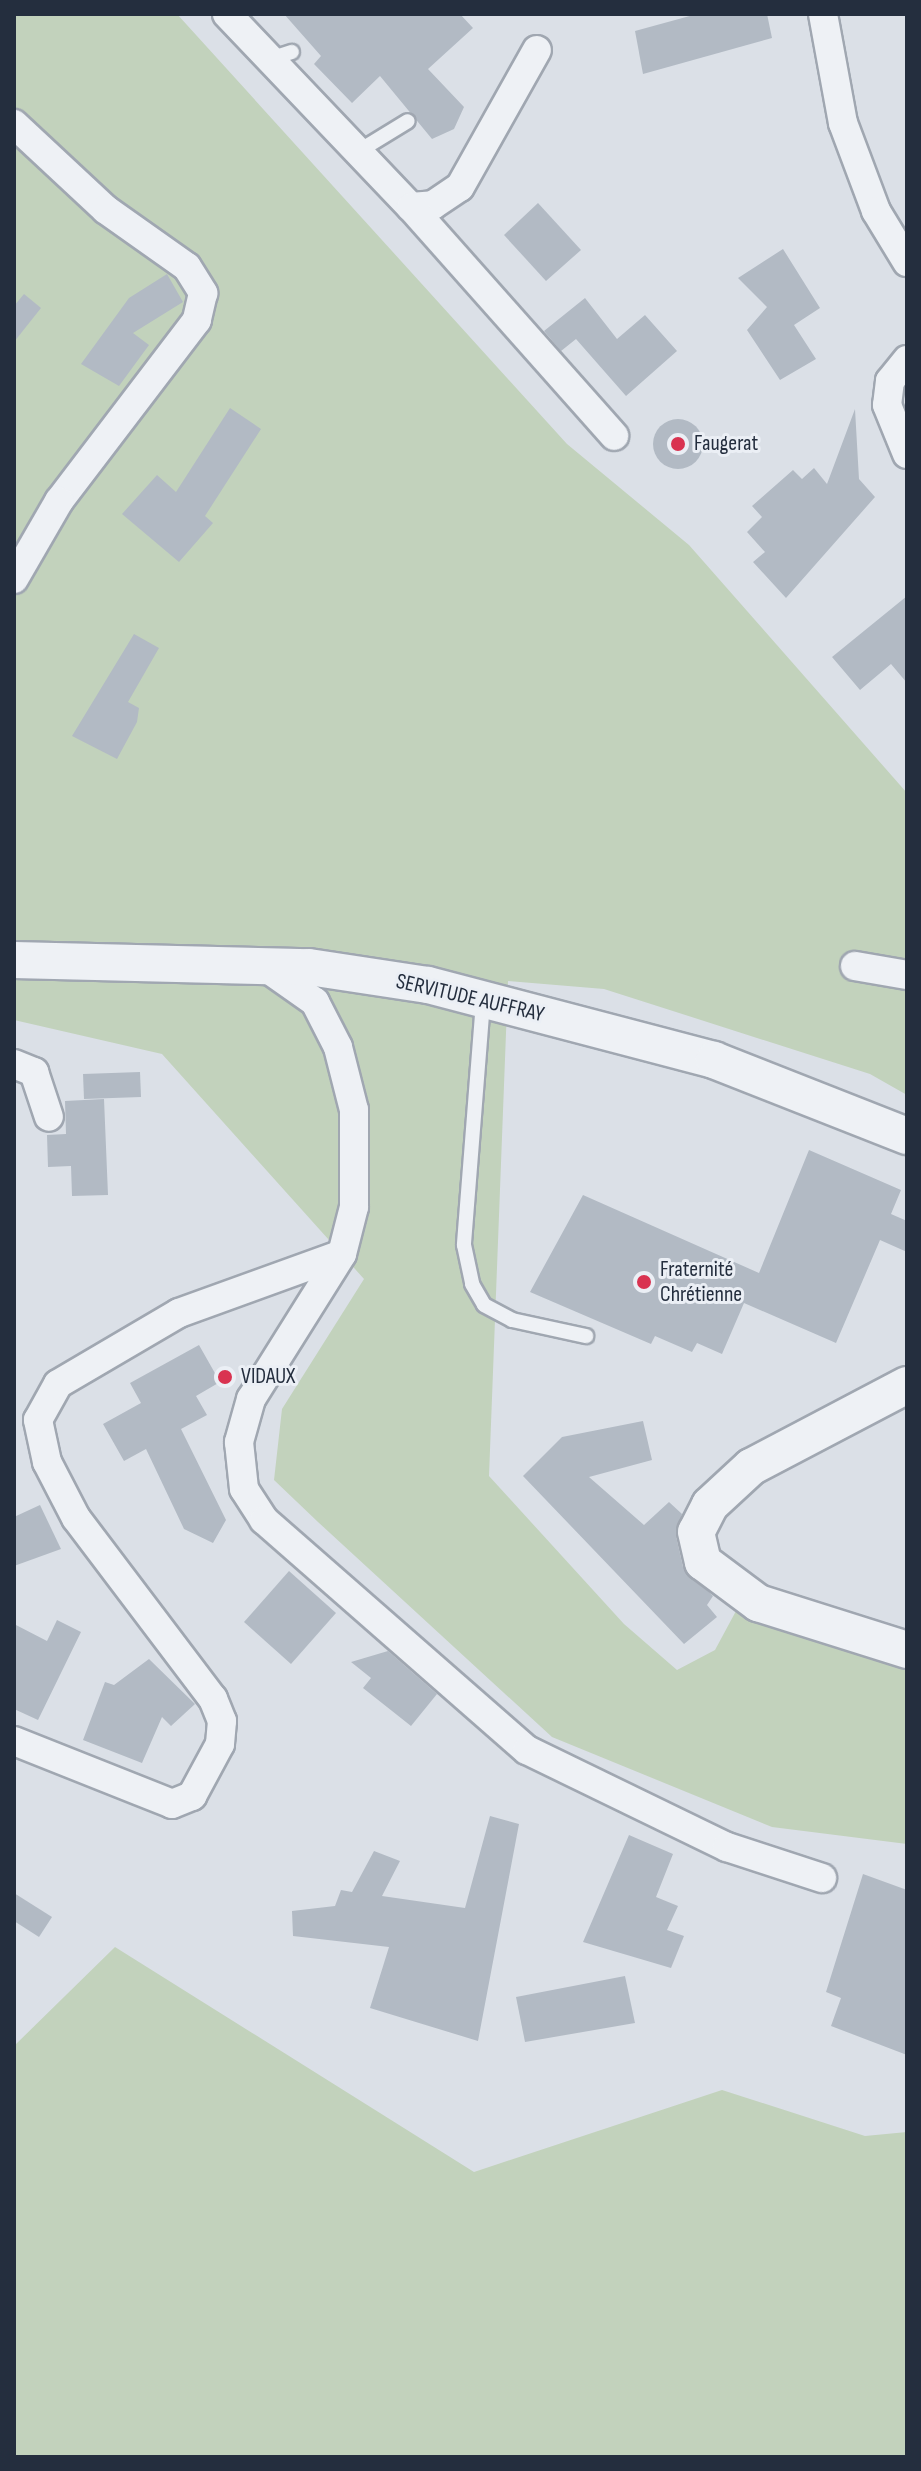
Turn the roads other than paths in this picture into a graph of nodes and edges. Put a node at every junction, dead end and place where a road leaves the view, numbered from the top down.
1 (227, 14) edge
2 (823, 14) edge
3 (537, 50) dead end
4 (408, 121) dead end
5 (14, 124) edge
6 (359, 151) junction
7 (411, 207) junction
8 (907, 262) edge
9 (907, 360) edge
10 (614, 436) dead end
11 (907, 454) edge
12 (14, 579) edge
13 (14, 960) edge
14 (261, 964) junction
15 (855, 966) dead end
16 (907, 975) edge
17 (483, 999) junction
18 (14, 1064) edge
19 (49, 1117) dead end
20 (907, 1136) edge
21 (342, 1254) junction
22 (586, 1336) dead end
23 (907, 1385) edge
24 (907, 1650) edge
25 (14, 1741) edge
26 (822, 1878) dead end

1 - 6 street
2 - 8 street
3 - 7 street
4 - 6 lane
5 - 12 street
6 - 7 street
7 - 10 street
9 - 11 street
13 - 14 street, SERVITUDE AUFFRAY
14 - 17 street, SERVITUDE AUFFRAY
14 - 21 street
15 - 16 street
17 - 20 street, SERVITUDE AUFFRAY
17 - 22 lane
18 - 19 street
21 - 25 street
21 - 26 street
23 - 24 street

